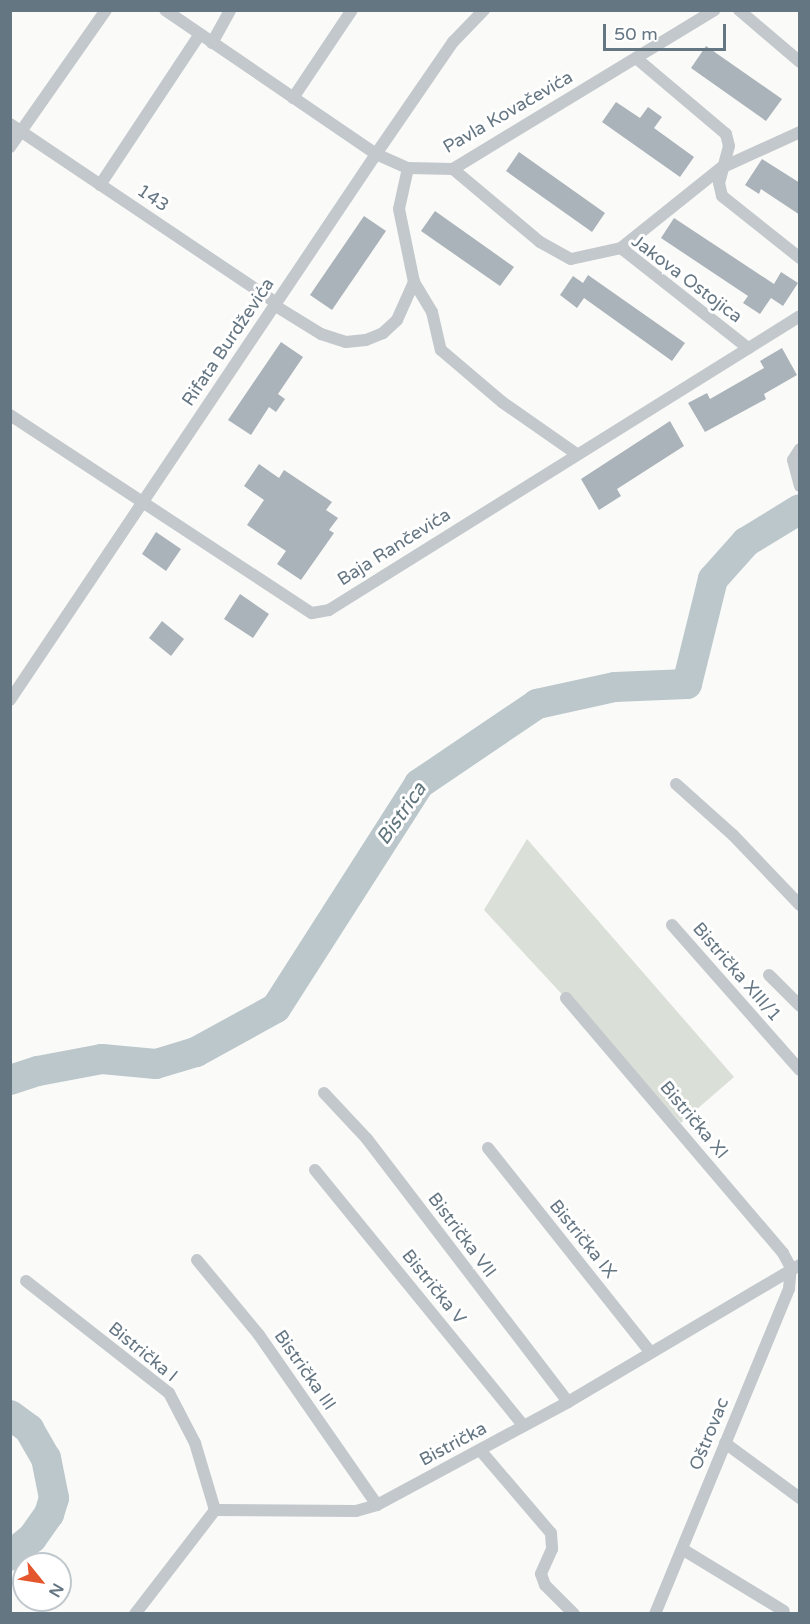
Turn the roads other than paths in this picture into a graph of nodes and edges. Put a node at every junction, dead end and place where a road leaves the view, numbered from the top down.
1 (106, 10) edge
2 (165, 10) edge
3 (230, 10) edge
4 (352, 10) edge
5 (484, 10) edge
6 (714, 10) edge
7 (739, 10) edge
8 (200, 34) junction
9 (212, 43) junction
10 (636, 58) junction
11 (800, 62) edge
12 (293, 98) junction
13 (16, 128) edge
14 (800, 132) edge
15 (10, 147) edge
16 (376, 154) junction
17 (408, 168) junction
18 (721, 168) junction
19 (453, 169) junction
20 (100, 185) junction
21 (621, 248) junction
22 (800, 258) edge
23 (414, 282) junction
24 (275, 304) junction
25 (800, 316) edge
26 (748, 348) junction
27 (10, 415) edge
28 (800, 449) edge
29 (574, 453) junction
30 (799, 486) edge
31 (142, 502) junction
32 (10, 700) edge
33 (676, 784) dead end
34 (800, 905) edge
35 (672, 925) dead end
36 (769, 975) dead end
37 (566, 998) dead end
38 (800, 1006) edge
39 (800, 1070) edge
40 (324, 1093) dead end
41 (488, 1149) dead end
42 (315, 1170) dead end
43 (198, 1260) dead end
44 (795, 1266) edge
45 (26, 1281) dead end
46 (650, 1353) junction
47 (568, 1402) junction
48 (524, 1426) junction
49 (725, 1443) junction
50 (480, 1450) junction
51 (800, 1498) edge
52 (377, 1505) junction
53 (215, 1510) junction
54 (682, 1549) junction
55 (784, 1611) dead end
56 (135, 1614) edge
57 (574, 1614) edge
58 (655, 1614) edge

1 - 13 street
2 - 8 street, Pavla Kovačevića
3 - 9 street
4 - 12 street
5 - 16 street, Rifata Burdževića
6 - 10 street, Pavla Kovačevića
7 - 11 street
8 - 9 street, Pavla Kovačevića
8 - 20 street
9 - 12 street, Pavla Kovačevića
10 - 18 street
10 - 19 street, Pavla Kovačevića
12 - 16 street, Pavla Kovačevića
13 - 15 street
13 - 20 street, 143
14 - 18 street
16 - 17 street, Pavla Kovačevića
16 - 24 street, Rifata Burdževića
17 - 19 street, Pavla Kovačevića
17 - 23 street
18 - 21 street
18 - 22 street
19 - 21 street, Jakova Ostojica
20 - 24 street, 143
21 - 26 street, Jakova Ostojica
23 - 24 street, 143
23 - 29 street
24 - 31 street, Rifata Burdževića
25 - 26 street, Baja Rančevića
26 - 29 street, Baja Rančevića
27 - 31 street, Baja Rančevića
28 - 30 street
29 - 31 street, Baja Rančevića
31 - 32 street, Rifata Burdževića
33 - 34 street
35 - 39 street, Bistrička XIII/1
36 - 38 street
37 - 44 street, Bistrička XI
40 - 47 street, Bistrička VII
41 - 46 street, Bistrička IX
42 - 48 street, Bistrička V
43 - 52 street, Bistrička III
44 - 46 street, Bistrička
44 - 49 street, Oštrovac
45 - 53 street, Bistrička I
46 - 47 street, Bistrička
47 - 48 street, Bistrička
48 - 50 street, Bistrička
49 - 51 street
49 - 54 street, Oštrovac
50 - 52 street, Bistrička
50 - 57 street
52 - 53 street, Bistrička
53 - 56 street
54 - 55 street
54 - 58 street, Oštrovac

